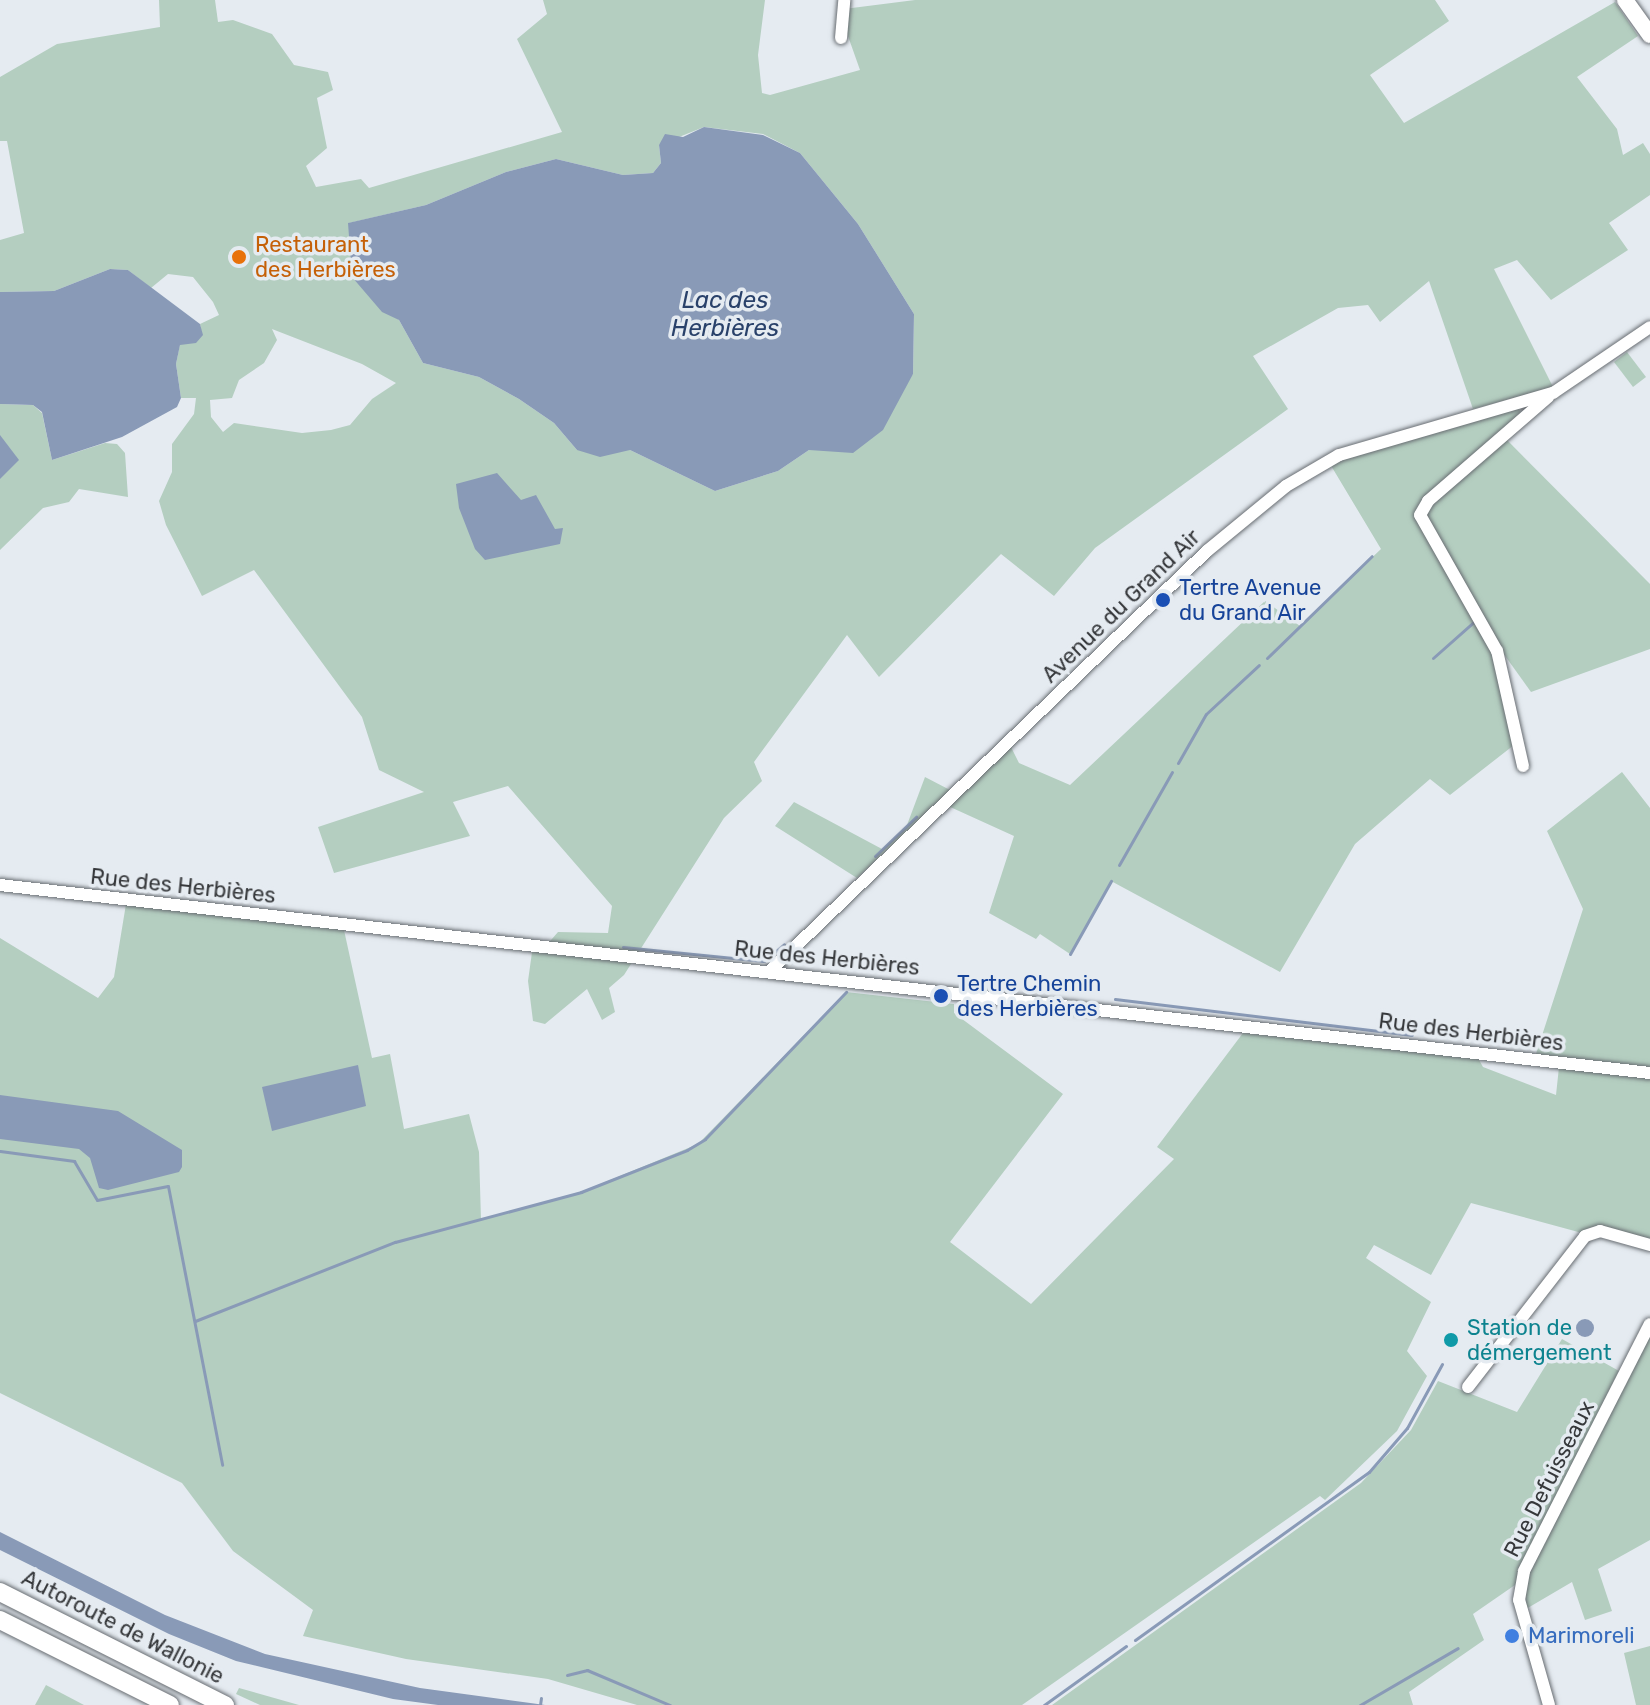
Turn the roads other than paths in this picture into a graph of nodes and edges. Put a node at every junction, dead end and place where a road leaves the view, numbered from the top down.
1 (844, 0) edge
2 (1625, 0) edge
3 (1650, 35) edge
4 (841, 38) dead end
5 (1650, 327) edge
6 (1553, 393) junction
7 (1523, 766) dead end
8 (0, 885) edge
9 (769, 972) junction
10 (1650, 1073) edge
11 (1650, 1245) edge
12 (1650, 1324) edge
13 (1468, 1387) dead end
14 (0, 1592) edge
15 (0, 1620) edge
16 (170, 1705) edge
17 (225, 1705) edge
18 (1549, 1705) edge

1 - 4 street
2 - 3 main road
5 - 6 street, Avenue du Grand Air
6 - 7 street
6 - 9 street, Avenue du Grand Air
8 - 9 street, Rue des Herbières
9 - 10 street, Rue des Herbières
11 - 13 street
12 - 18 street, Rue Defuisseaux
14 - 17 highway, Autoroute de Wallonie
15 - 16 highway

